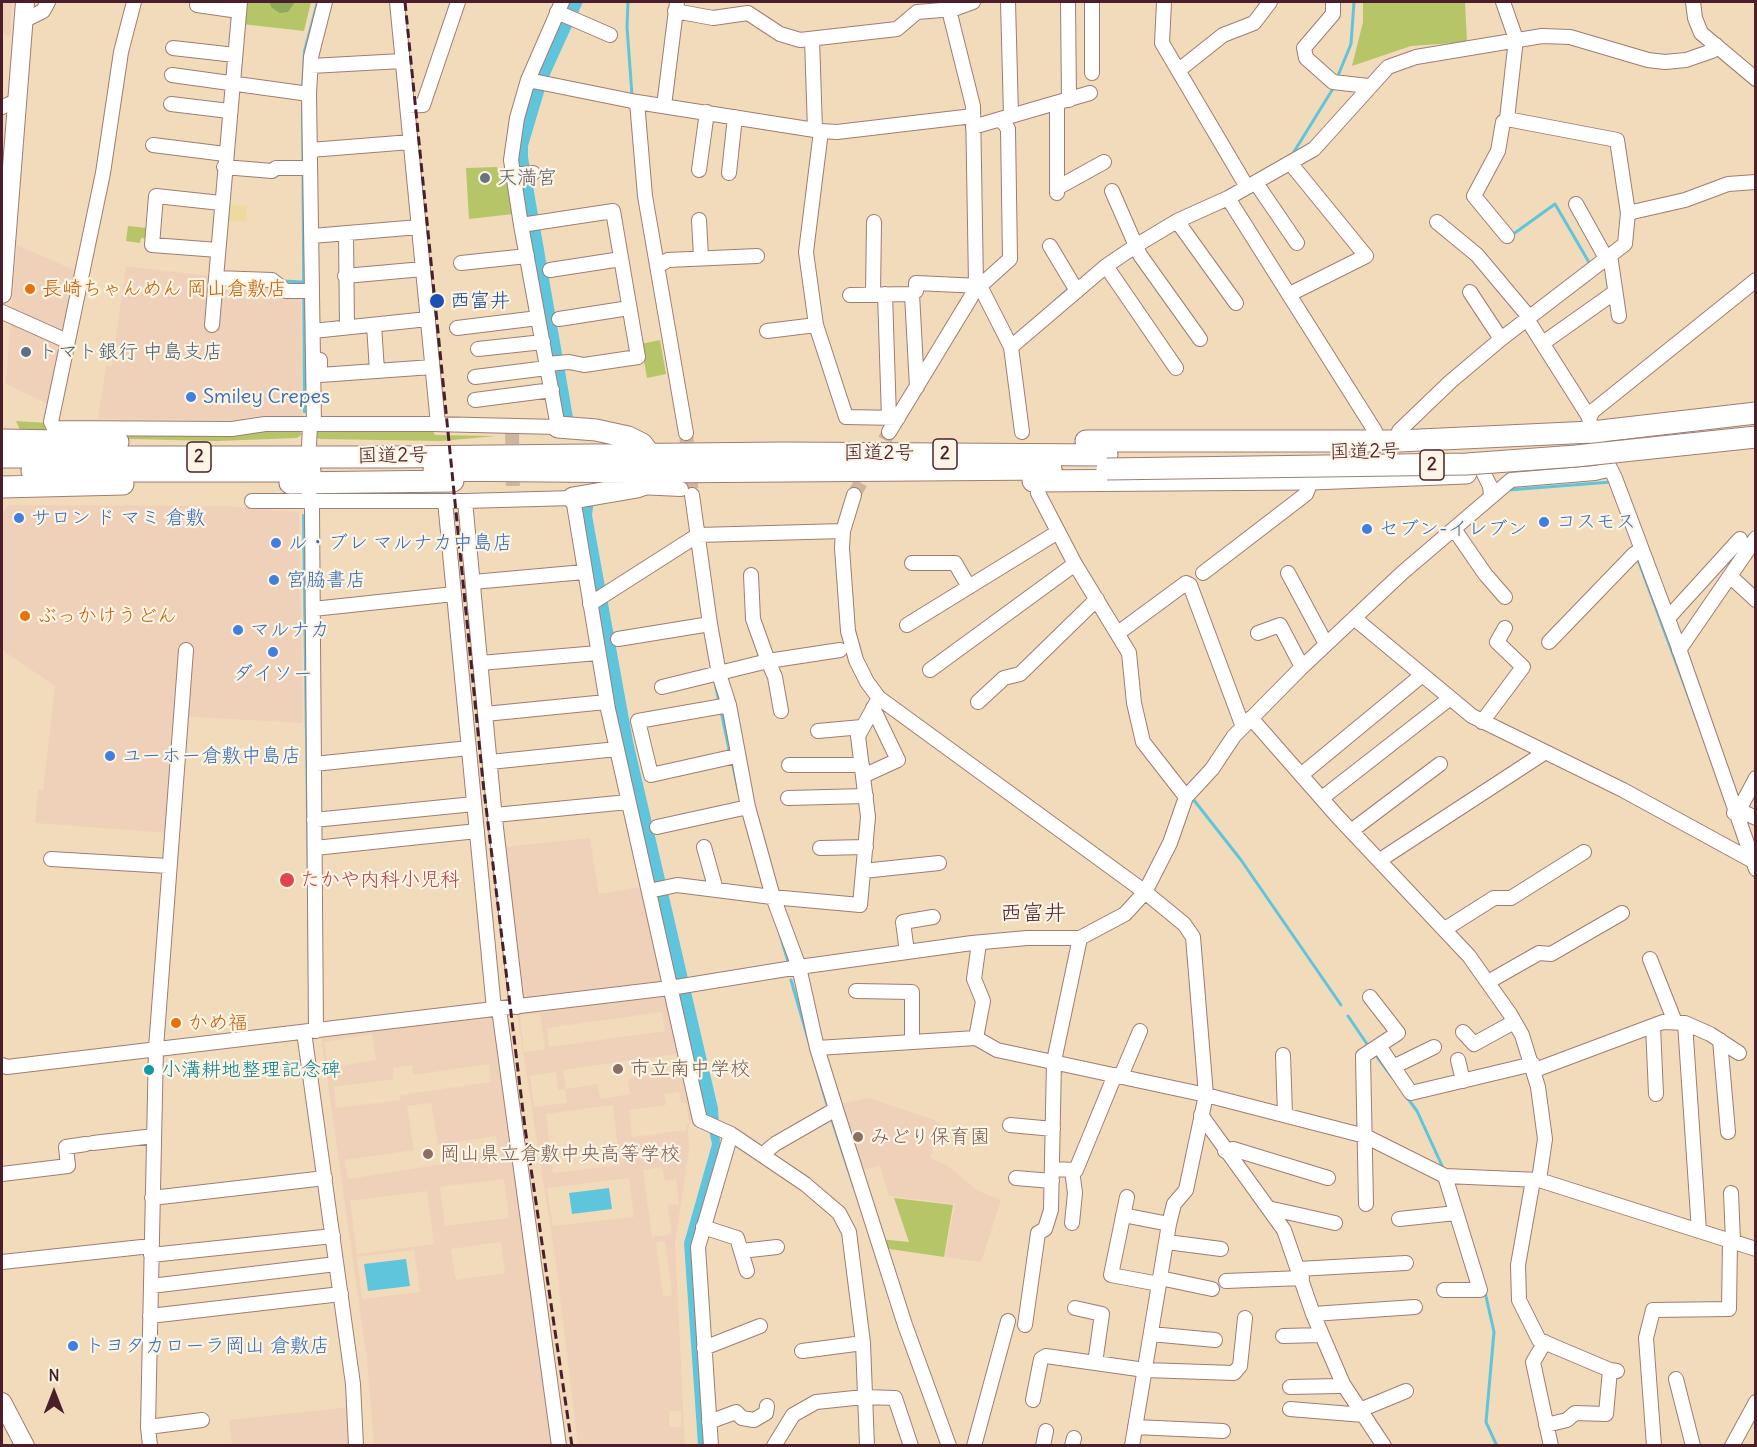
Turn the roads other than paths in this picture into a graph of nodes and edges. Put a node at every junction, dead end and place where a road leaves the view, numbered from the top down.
1 (25, 2) edge
2 (48, 2) edge
3 (134, 2) edge
4 (325, 2) edge
5 (398, 2) edge
6 (458, 2) edge
7 (973, 2) edge
8 (1008, 2) edge
9 (1068, 2) edge
10 (1092, 2) edge
11 (1164, 2) edge
12 (1270, 2) edge
13 (1333, 2) edge
14 (1503, 2) edge
15 (1693, 2) edge
16 (197, 5) dead end
17 (948, 5) edge
18 (239, 6) edge
19 (676, 7) edge
20 (560, 9) edge
21 (23, 21) junction
22 (610, 34) dead end
23 (812, 39) junction
24 (1513, 40) junction
25 (173, 48) dead end
26 (1715, 48) junction
27 (235, 56) junction
28 (402, 61) junction
29 (311, 66) junction
30 (1179, 70) junction
31 (1092, 73) dead end
32 (172, 75) dead end
33 (1755, 79) edge
34 (536, 82) junction
35 (232, 84) junction
36 (1368, 86) junction
37 (1090, 93) dead end
38 (305, 94) junction
39 (637, 102) junction
40 (1063, 102) junction
41 (9, 104) edge
42 (171, 104) dead end
43 (407, 106) junction
44 (664, 106) junction
45 (229, 111) junction
46 (707, 112) junction
47 (735, 117) junction
48 (1006, 118) junction
49 (1507, 119) junction
50 (973, 121) junction
51 (818, 131) junction
52 (411, 142) junction
53 (153, 145) dead end
54 (310, 150) junction
55 (224, 161) junction
56 (1104, 162) dead end
57 (1291, 164) junction
58 (306, 168) junction
59 (699, 170) dead end
60 (729, 173) dead end
61 (1755, 182) edge
62 (1247, 184) junction
63 (1112, 190) dead end
64 (1228, 198) junction
65 (221, 203) junction
66 (1576, 204) dead end
67 (1628, 213) junction
68 (699, 220) dead end
69 (1177, 221) junction
70 (874, 222) dead end
71 (1437, 222) dead end
72 (528, 223) junction
73 (419, 227) junction
74 (346, 233) junction
75 (312, 236) junction
76 (1508, 236) dead end
77 (1135, 241) junction
78 (1297, 243) dead end
79 (1056, 247) dead end
80 (218, 250) junction
81 (527, 256) junction
82 (757, 256) dead end
83 (701, 257) junction
84 (1608, 257) junction
85 (621, 259) junction
86 (461, 263) dead end
87 (658, 266) junction
88 (1106, 266) junction
89 (423, 269) junction
90 (550, 270) dead end
91 (345, 276) junction
92 (216, 278) junction
93 (1755, 280) edge
94 (978, 285) junction
95 (1074, 287) junction
96 (307, 291) junction
97 (916, 291) dead end
98 (1470, 292) dead end
99 (1615, 292) junction
100 (2, 294) edge
101 (879, 294) junction
102 (1290, 294) junction
103 (850, 295) dead end
104 (1236, 303) dead end
105 (629, 308) junction
106 (2, 312) edge
107 (1619, 316) dead end
108 (538, 318) junction
109 (1528, 318) junction
110 (428, 319) junction
111 (559, 319) dead end
112 (212, 325) dead end
113 (374, 325) junction
114 (816, 325) junction
115 (347, 327) junction
116 (457, 328) dead end
117 (316, 331) junction
118 (767, 331) dead end
119 (1200, 339) dead end
120 (1501, 339) junction
121 (67, 341) junction
122 (543, 342) junction
123 (1543, 344) junction
124 (1011, 347) junction
125 (478, 350) dead end
126 (552, 365) junction
127 (432, 367) junction
128 (1176, 368) dead end
129 (377, 371) junction
130 (475, 377) dead end
131 (916, 387) junction
132 (552, 390) junction
133 (475, 400) dead end
134 (1755, 413) edge
135 (892, 422) junction
136 (1755, 422) edge
137 (438, 424) junction
138 (1591, 424) junction
139 (558, 427) junction
140 (311, 432) junction
141 (1022, 432) dead end
142 (686, 433) tunnel mouth
143 (1755, 437) edge
144 (2, 440) edge
145 (1367, 441) junction
146 (1399, 441) junction
147 (1755, 447) edge
148 (783, 453) junction
149 (522, 454) junction
150 (2, 457) edge
151 (1107, 462) junction
152 (1608, 462) junction
153 (397, 463) junction
154 (653, 464) junction
155 (856, 470) junction
156 (2, 471) edge
157 (610, 472) junction
158 (1482, 472) junction
159 (1359, 478) junction
160 (1312, 479) junction
161 (2, 486) edge
162 (637, 487) junction
163 (309, 492) junction
164 (1038, 493) dead end
165 (854, 495) tunnel mouth
166 (1491, 495) junction
167 (252, 501) dead end
168 (445, 501) junction
169 (465, 501) junction
170 (573, 502) junction
171 (499, 508) dead end
172 (843, 531) junction
173 (1058, 532) junction
174 (1456, 532) junction
175 (695, 536) junction
176 (1755, 537) edge
177 (1740, 539) dead end
178 (1638, 552) junction
179 (912, 563) dead end
180 (1075, 564) junction
181 (584, 572) junction
182 (1203, 573) dead end
183 (1288, 573) dead end
184 (751, 575) dead end
185 (1731, 577) junction
186 (473, 582) junction
187 (969, 587) junction
188 (454, 594) junction
189 (1505, 597) dead end
190 (1097, 599) junction
191 (1755, 600) edge
192 (597, 601) junction
193 (313, 609) junction
194 (1354, 618) junction
195 (1668, 618) junction
196 (705, 624) junction
197 (907, 625) dead end
198 (1505, 628) dead end
199 (1121, 631) junction
200 (1258, 633) dead end
201 (618, 639) dead end
202 (1549, 642) dead end
203 (1326, 644) junction
204 (186, 650) dead end
205 (840, 650) dead end
206 (1679, 650) junction
207 (598, 653) junction
208 (768, 661) junction
209 (480, 663) junction
210 (1302, 667) junction
211 (930, 670) dead end
212 (719, 674) junction
213 (1421, 676) junction
214 (662, 687) dead end
215 (1449, 699) junction
216 (606, 702) junction
217 (978, 702) dead end
218 (876, 703) junction
219 (723, 707) junction
220 (781, 711) dead end
221 (485, 714) junction
222 (1252, 722) junction
223 (1482, 722) junction
224 (862, 727) junction
225 (818, 731) dead end
226 (638, 737) junction
227 (617, 743) junction
228 (469, 748) junction
229 (1544, 753) junction
230 (732, 757) junction
231 (490, 762) junction
232 (314, 764) junction
233 (1440, 764) dead end
234 (789, 765) dead end
235 (862, 770) junction
236 (1301, 774) junction
237 (1755, 778) edge
238 (866, 796) junction
239 (1186, 797) junction
240 (788, 798) dead end
241 (1322, 798) junction
242 (628, 802) junction
243 (474, 804) junction
244 (743, 808) junction
245 (1737, 812) junction
246 (495, 815) junction
247 (1755, 818) edge
248 (314, 820) junction
249 (657, 827) dead end
250 (477, 831) junction
251 (1351, 831) junction
252 (866, 847) junction
253 (315, 848) junction
254 (704, 848) dead end
255 (820, 848) dead end
256 (1584, 852) dead end
257 (51, 859) dead end
258 (1380, 860) junction
259 (939, 862) dead end
260 (168, 866) junction
261 (1755, 867) edge
262 (863, 871) junction
263 (656, 889) junction
264 (716, 890) junction
265 (1145, 892) junction
266 (768, 897) junction
267 (1622, 913) dead end
268 (933, 917) dead end
269 (1445, 929) junction
270 (1080, 938) junction
271 (979, 943) junction
272 (907, 952) junction
273 (1650, 959) dead end
274 (799, 967) junction
275 (1488, 982) junction
276 (673, 987) junction
277 (856, 992) dead end
278 (1370, 997) dead end
279 (517, 1006) junction
280 (497, 1009) junction
281 (1515, 1022) junction
282 (1680, 1023) junction
283 (1653, 1026) junction
284 (310, 1031) junction
285 (1140, 1031) dead end
286 (1463, 1032) dead end
287 (976, 1038) junction
288 (1720, 1040) junction
289 (912, 1042) junction
290 (1379, 1046) junction
291 (1434, 1047) dead end
292 (156, 1048) junction
293 (817, 1048) junction
294 (1739, 1053) dead end
295 (1283, 1055) dead end
296 (1458, 1060) dead end
297 (1054, 1061) junction
298 (2, 1065) edge
299 (1393, 1067) junction
300 (1534, 1067) junction
301 (1118, 1075) junction
302 (1462, 1081) junction
303 (1656, 1094) dead end
304 (1206, 1095) junction
305 (833, 1110) junction
306 (1285, 1114) junction
307 (1202, 1116) junction
308 (1010, 1125) dead end
309 (1053, 1129) junction
310 (727, 1132) junction
311 (1728, 1132) dead end
312 (154, 1136) junction
313 (1365, 1136) junction
314 (1225, 1151) junction
315 (762, 1155) junction
316 (1072, 1170) junction
317 (2, 1174) edge
318 (1052, 1175) junction
319 (1445, 1176) junction
320 (1016, 1178) dead end
321 (1328, 1178) dead end
322 (325, 1179) junction
323 (1536, 1180) junction
324 (1731, 1193) dead end
325 (1127, 1197) dead end
326 (152, 1198) junction
327 (1366, 1204) dead end
328 (1268, 1208) junction
329 (1456, 1213) junction
330 (1123, 1215) junction
331 (1400, 1219) dead end
332 (1072, 1223) dead end
333 (1335, 1223) dead end
334 (1169, 1224) junction
335 (703, 1227) junction
336 (1699, 1231) junction
337 (333, 1236) junction
338 (1732, 1241) junction
339 (1167, 1242) junction
340 (777, 1247) dead end
341 (1755, 1248) edge
342 (1221, 1249) dead end
343 (151, 1251) junction
344 (741, 1251) junction
345 (2, 1262) edge
346 (1406, 1263) dead end
347 (336, 1264) junction
348 (747, 1271) dead end
349 (1300, 1274) junction
350 (1160, 1281) junction
351 (1226, 1281) dead end
352 (151, 1286) junction
353 (1212, 1289) dead end
354 (1444, 1290) dead end
355 (340, 1294) junction
356 (1415, 1306) dead end
357 (1075, 1308) dead end
358 (1313, 1314) junction
359 (150, 1317) junction
360 (1245, 1318) dead end
361 (1008, 1321) dead end
362 (1025, 1325) dead end
363 (760, 1326) dead end
364 (1151, 1334) junction
365 (1322, 1335) junction
366 (1283, 1336) dead end
367 (1215, 1340) dead end
368 (1545, 1341) junction
369 (863, 1343) junction
370 (705, 1348) junction
371 (802, 1351) dead end
372 (1095, 1363) junction
373 (1144, 1370) junction
374 (1676, 1380) dead end
375 (1343, 1384) junction
376 (1290, 1387) dead end
377 (1406, 1391) dead end
378 (864, 1397) junction
379 (1033, 1400) dead end
380 (1755, 1404) edge
381 (767, 1406) dead end
382 (1290, 1409) dead end
383 (1362, 1413) junction
384 (4, 1414) edge
385 (202, 1420) dead end
386 (709, 1422) junction
387 (1546, 1425) junction
388 (148, 1427) junction
389 (1135, 1427) junction
390 (1046, 1431) dead end
391 (1223, 1431) dead end
392 (25, 1446) edge
393 (150, 1446) edge
394 (356, 1446) edge
395 (559, 1446) edge
396 (711, 1446) edge
397 (774, 1446) edge
398 (867, 1446) edge
399 (911, 1446) edge
400 (949, 1446) edge
401 (974, 1446) edge
402 (1043, 1446) edge
403 (1132, 1446) edge
404 (1384, 1446) edge
405 (1551, 1446) edge
406 (1654, 1446) edge
407 (1693, 1446) edge
408 (1732, 1446) edge

1 - 21 main road
2 - 21 street
3 - 121 street
4 - 29 street
5 - 28 street
6 - 43 street
7 - 17 street
8 - 48 street
9 - 40 street
10 - 31 street
11 - 30 street
12 - 30 street
13 - 36 street
14 - 24 street
15 - 26 street
16 - 18 street
17 - 23 street
17 - 50 street
18 - 27 street
19 - 23 street
19 - 44 street
20 - 22 street
20 - 34 street
21 - 41 main road
23 - 51 street
24 - 26 street
24 - 36 street
24 - 49 street
25 - 27 street
26 - 33 street
27 - 35 street
28 - 29 street
28 - 43 street
29 - 38 street
30 - 62 street
32 - 35 street
34 - 39 street
34 - 72 street
35 - 38 street
35 - 45 street
36 - 57 street
37 - 40 street
38 - 54 street
39 - 44 street
39 - 87 street
40 - 48 street
40 - 56 street
41 - 100 main road
42 - 45 street
43 - 52 street
44 - 46 street
45 - 55 street
46 - 47 street
46 - 59 street
47 - 51 street
47 - 60 street
48 - 50 street
48 - 94 street
49 - 67 street
49 - 76 street
50 - 51 street
50 - 94 street
51 - 114 street
52 - 54 street
52 - 73 street
53 - 55 street
54 - 58 street
55 - 58 street
55 - 65 street
57 - 62 street
57 - 102 street
58 - 75 street
61 - 67 street
62 - 64 street
62 - 78 street
63 - 77 street
64 - 69 street
64 - 102 street
65 - 80 street
65 - 80 street
66 - 84 street
67 - 84 street
68 - 83 street
69 - 77 street
69 - 104 street
70 - 101 street
71 - 109 street
72 - 81 street
72 - 85 street
73 - 74 street
73 - 89 street
74 - 75 street
74 - 91 street
75 - 96 street
77 - 88 street
77 - 119 street
79 - 95 street
80 - 92 street
81 - 86 street
81 - 108 street
82 - 83 street
83 - 87 street
84 - 99 street
84 - 109 street
85 - 90 street
85 - 105 street
87 - 142 street
88 - 95 street
88 - 128 street
89 - 91 street
89 - 110 street
91 - 115 street
92 - 96 street
92 - 112 street
93 - 138 street
94 - 97 street
94 - 124 street
94 - 131 street
95 - 124 street
96 - 117 street
98 - 120 street
99 - 107 street
99 - 123 street
101 - 103 street
101 - 131 street
101 - 135 street
102 - 145 street
105 - 111 street
105 - 126 street
106 - 121 street
108 - 116 street
108 - 122 street
109 - 120 street
109 - 123 street
110 - 113 street
110 - 127 street
113 - 115 street
113 - 129 street
114 - 118 street
114 - 135 street
115 - 117 street
117 - 129 street
117 - 140 street
120 - 146 street
121 - 140 street
122 - 125 street
122 - 126 street
123 - 138 street
124 - 141 street
126 - 130 street
126 - 132 street
127 - 129 street
127 - 137 street
131 - 135 street
132 - 133 street
132 - 139 street
134 - 138 highway
136 - 151 highway, 国道2号 / 2
137 - 139 street
137 - 140 street
138 - 146 highway
138 - 152 street
139 - 154 highway
140 - 144 highway
140 - 149 highway
143 - 151 highway, 国道2号 / 2, bridge
145 - 146 highway
145 - 148 highway
145 - 159 highway
147 - 152 highway
148 - 151 highway, 国道2号 / 2
148 - 154 highway, 国道2号 / 2
149 - 153 highway, 国道2号 / 2
149 - 154 highway, 国道2号 / 2
150 - 153 highway, 国道2号 / 2
151 - 155 highway, 国道2号 / 2
152 - 158 highway
152 - 166 street
152 - 178 street
153 - 156 highway, 国道2号 / 2
153 - 157 highway, 国道2号 / 2
154 - 155 highway, 国道2号 / 2
154 - 157 highway, 国道2号 / 2
154 - 162 highway
155 - 160 highway
157 - 163 highway
158 - 159 highway
158 - 166 street
159 - 160 highway
160 - 182 street
161 - 163 highway
162 - 170 highway
162 - 175 street
163 - 167 street
163 - 168 street
163 - 193 street
164 - 173 street
165 - 172 street
166 - 174 street
168 - 169 street
168 - 188 street
169 - 170 street
169 - 186 street
170 - 171 street
170 - 181 street
172 - 175 street
172 - 218 street
173 - 180 street
173 - 187 street
174 - 189 street
174 - 194 street
175 - 192 street
175 - 196 street
176 - 185 street
177 - 195 street
178 - 195 street
178 - 202 street
179 - 187 street
180 - 190 street
180 - 211 street
181 - 186 street
181 - 192 street
183 - 203 street
184 - 208 street
185 - 191 street
185 - 206 street
186 - 209 street
187 - 197 street
188 - 193 street
188 - 228 street
190 - 199 street
190 - 217 street
192 - 207 street
193 - 232 street
194 - 203 street
194 - 213 street
195 - 206 street
196 - 201 street
196 - 212 street
198 - 223 street
199 - 222 street
199 - 239 street
200 - 210 street
203 - 210 street
204 - 260 street
205 - 208 street
206 - 245 street
207 - 209 street
207 - 216 street
208 - 212 street
208 - 220 street
209 - 221 street
210 - 222 street
212 - 214 street
212 - 219 street
213 - 215 street
213 - 236 street
215 - 223 street
215 - 241 street
216 - 221 street
216 - 227 street
218 - 224 street
218 - 235 street
218 - 265 street
219 - 226 street
219 - 230 street
221 - 231 street
222 - 236 street
222 - 239 street
223 - 229 street
224 - 225 street
224 - 235 street
226 - 227 street
226 - 230 street
227 - 231 street
227 - 242 street
228 - 232 street
228 - 243 street
229 - 258 street
229 - 261 street
230 - 244 street
231 - 246 street
232 - 248 street
233 - 251 street
234 - 235 street
235 - 238 street
236 - 241 street
237 - 245 street
238 - 240 street
238 - 252 street
239 - 265 street
241 - 251 street
242 - 246 street
242 - 263 street
243 - 248 street
243 - 250 street
244 - 249 street
244 - 266 street
245 - 247 street
245 - 261 street
246 - 279 street
248 - 253 street
250 - 253 street
250 - 280 street
251 - 258 street
252 - 255 street
252 - 262 street
253 - 284 street
254 - 264 street
256 - 269 street
257 - 260 street
258 - 269 street
259 - 262 street
260 - 292 street
262 - 266 street
263 - 264 street
263 - 276 street
264 - 266 street
265 - 270 street
265 - 304 street
266 - 274 street
267 - 275 street
268 - 272 street
269 - 275 street
270 - 271 street
270 - 297 street
271 - 272 street
271 - 287 street
272 - 274 street
273 - 282 street
274 - 276 street
274 - 293 street
275 - 281 street
276 - 279 street
276 - 310 street
277 - 289 street
278 - 290 street
279 - 280 street
280 - 284 street
280 - 395 street
281 - 286 street
281 - 300 street
282 - 283 street
282 - 288 street
282 - 336 street
283 - 300 street
283 - 303 street
284 - 292 street
284 - 322 street
285 - 301 street
287 - 289 street
287 - 297 street
288 - 294 street
288 - 311 street
289 - 293 street
290 - 299 street
290 - 313 street
291 - 299 street
292 - 298 street
292 - 312 street
293 - 305 street
295 - 306 street
296 - 302 street
297 - 301 street
297 - 309 street
299 - 302 street
300 - 302 street
300 - 323 street
301 - 304 street
301 - 316 street
304 - 306 street
304 - 307 street
305 - 315 street
305 - 400 street
306 - 313 street
307 - 314 street
307 - 334 street
308 - 309 street
309 - 318 street
310 - 315 street
310 - 335 street
312 - 317 street
312 - 326 street
313 - 319 street
313 - 327 street
314 - 321 street
314 - 328 street
315 - 369 street
316 - 318 street
316 - 332 street
318 - 320 street
318 - 362 street
319 - 323 street
319 - 329 street
322 - 326 street
322 - 337 street
323 - 336 street
323 - 368 street
324 - 338 street
325 - 330 street
326 - 343 street
328 - 333 street
328 - 349 street
329 - 331 street
329 - 354 street
330 - 334 street
330 - 350 street
334 - 339 street
335 - 344 street
335 - 370 street
336 - 338 street
337 - 343 street
337 - 347 street
338 - 341 street
338 - 406 street
339 - 342 street
339 - 350 street
340 - 344 street
343 - 345 street
343 - 352 street
344 - 348 street
346 - 349 street
347 - 352 street
347 - 355 street
349 - 351 street
349 - 358 street
350 - 353 street
350 - 364 street
352 - 359 street
355 - 359 street
355 - 394 street
356 - 358 street
357 - 372 street
358 - 365 street
359 - 388 street
360 - 373 street
361 - 401 street
363 - 370 street
364 - 367 street
364 - 373 street
365 - 366 street
365 - 375 street
368 - 387 street
368 - 387 street
369 - 371 street
369 - 378 street
370 - 386 street
372 - 373 street
372 - 379 street
373 - 389 street
374 - 407 street
375 - 376 street
375 - 383 street
377 - 383 street
378 - 397 street
378 - 398 street
378 - 399 street
380 - 408 street
381 - 386 street
382 - 383 street
383 - 404 street
384 - 392 main road
385 - 388 street
386 - 396 street
387 - 405 street
388 - 393 street
389 - 391 street
389 - 403 street
390 - 402 street

